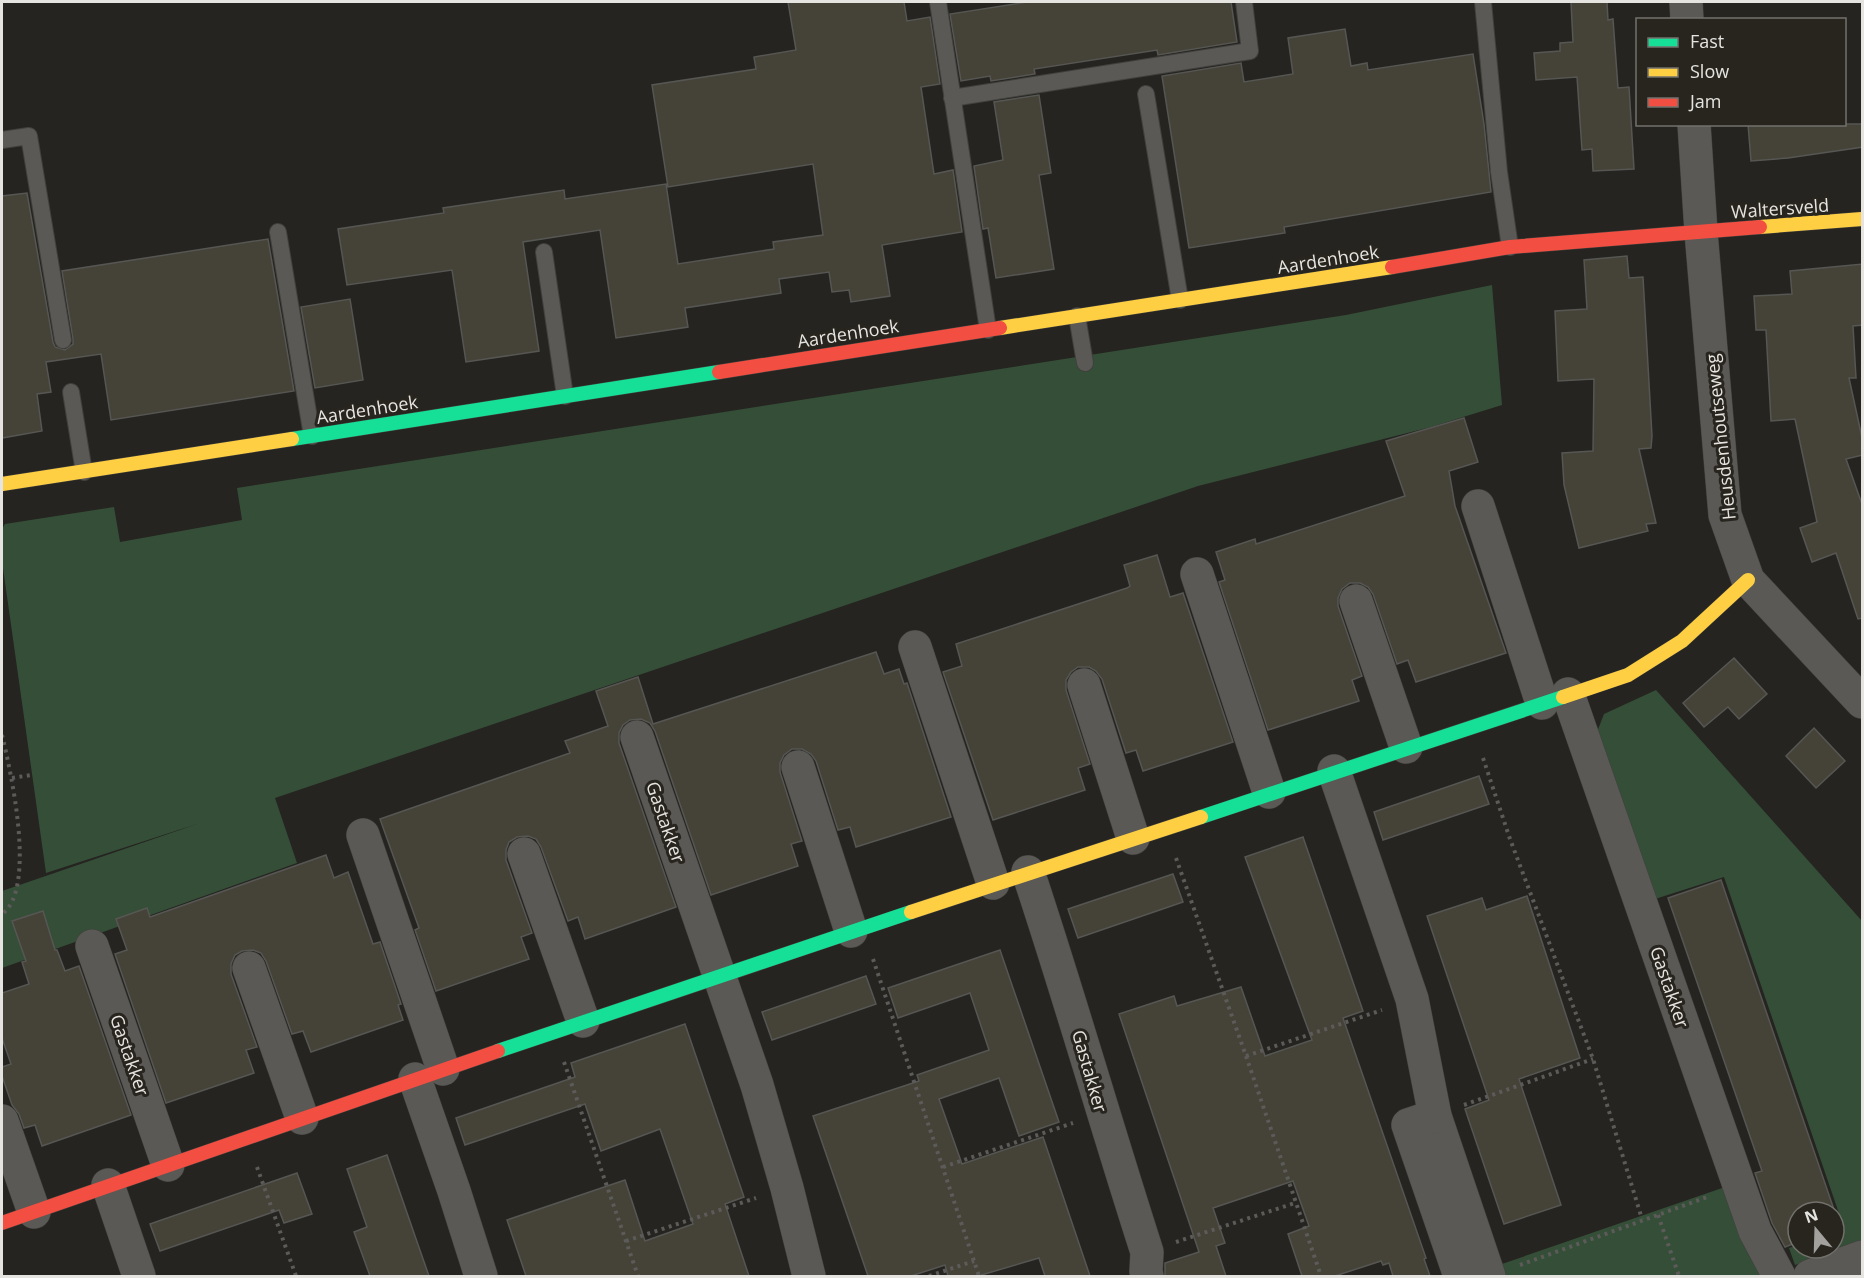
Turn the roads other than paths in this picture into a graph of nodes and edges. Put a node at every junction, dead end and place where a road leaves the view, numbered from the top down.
1 (938, 2) edge
2 (1244, 2) edge
3 (1483, 2) edge
4 (1686, 2) edge
5 (1688, 18) edge
6 (1146, 94) dead end
7 (952, 98) junction
8 (1694, 126) edge
9 (2, 140) edge
10 (1863, 219) edge
11 (278, 232) dead end
12 (1701, 232) junction
13 (1510, 247) junction
14 (544, 252) dead end
15 (1180, 300) junction
16 (1077, 316) junction
17 (988, 330) junction
18 (63, 340) dead end
19 (1085, 363) dead end
20 (71, 392) dead end
21 (565, 396) junction
22 (312, 436) junction
23 (84, 472) junction
24 (2, 484) edge
25 (1478, 507) dead end
26 (1197, 574) dead end
27 (1748, 580) junction
28 (1356, 601) dead end
29 (915, 647) dead end
30 (1084, 685) dead end
31 (1555, 698) junction
32 (1863, 702) edge
33 (637, 738) dead end
34 (1406, 747) junction
35 (798, 767) dead end
36 (1334, 771) junction
37 (1269, 792) junction
38 (363, 835) dead end
39 (1133, 837) junction
40 (524, 854) dead end
41 (1028, 872) junction
42 (993, 883) junction
43 (857, 929) junction
44 (92, 946) dead end
45 (249, 968) dead end
46 (719, 975) junction
47 (568, 1026) junction
48 (429, 1074) junction
49 (1435, 1116) junction
50 (302, 1118) junction
51 (2, 1121) edge
52 (168, 1165) junction
53 (108, 1185) junction
54 (33, 1212) junction
55 (2, 1223) edge
56 (1863, 1257) edge
57 (1144, 1269) edge
58 (1499, 1273) edge
59 (139, 1276) edge
60 (481, 1276) edge
61 (809, 1276) edge
62 (1460, 1276) edge
63 (1779, 1276) edge
64 (1810, 1276) edge

1 - 7 lane
2 - 7 lane
3 - 13 lane
4 - 5 street
6 - 15 lane
7 - 17 lane
8 - 12 street, Heusdenhoutseweg
9 - 18 lane
10 - 12 street, Waltersveld
11 - 22 lane
12 - 13 street, Aardenhoek
12 - 27 street, Heusdenhoutseweg
13 - 15 street, Aardenhoek
14 - 21 lane
15 - 16 street, Aardenhoek
16 - 17 street, Aardenhoek
16 - 19 lane
17 - 21 street, Aardenhoek
20 - 23 lane
21 - 22 street, Aardenhoek
22 - 23 street, Aardenhoek
23 - 24 street, Aardenhoek
25 - 31 street, Gastakker
26 - 37 street
27 - 31 street
27 - 32 street, Heusdenhoutseweg
28 - 34 street
29 - 42 street
30 - 39 street
31 - 34 street
31 - 63 street, Gastakker
33 - 46 street, Gastakker
34 - 36 street
35 - 43 street
36 - 37 street
36 - 49 street
37 - 39 street
38 - 48 street
39 - 41 street
40 - 47 street
41 - 42 street
41 - 57 street, Gastakker
42 - 43 street
43 - 46 street
44 - 52 street, Gastakker
45 - 50 street
46 - 47 street
46 - 61 street, Gastakker
47 - 48 street
48 - 50 street
48 - 60 street
49 - 58 street
49 - 62 street
50 - 52 street
51 - 54 street
52 - 53 street
53 - 54 street
53 - 59 street
54 - 55 street
56 - 64 street

